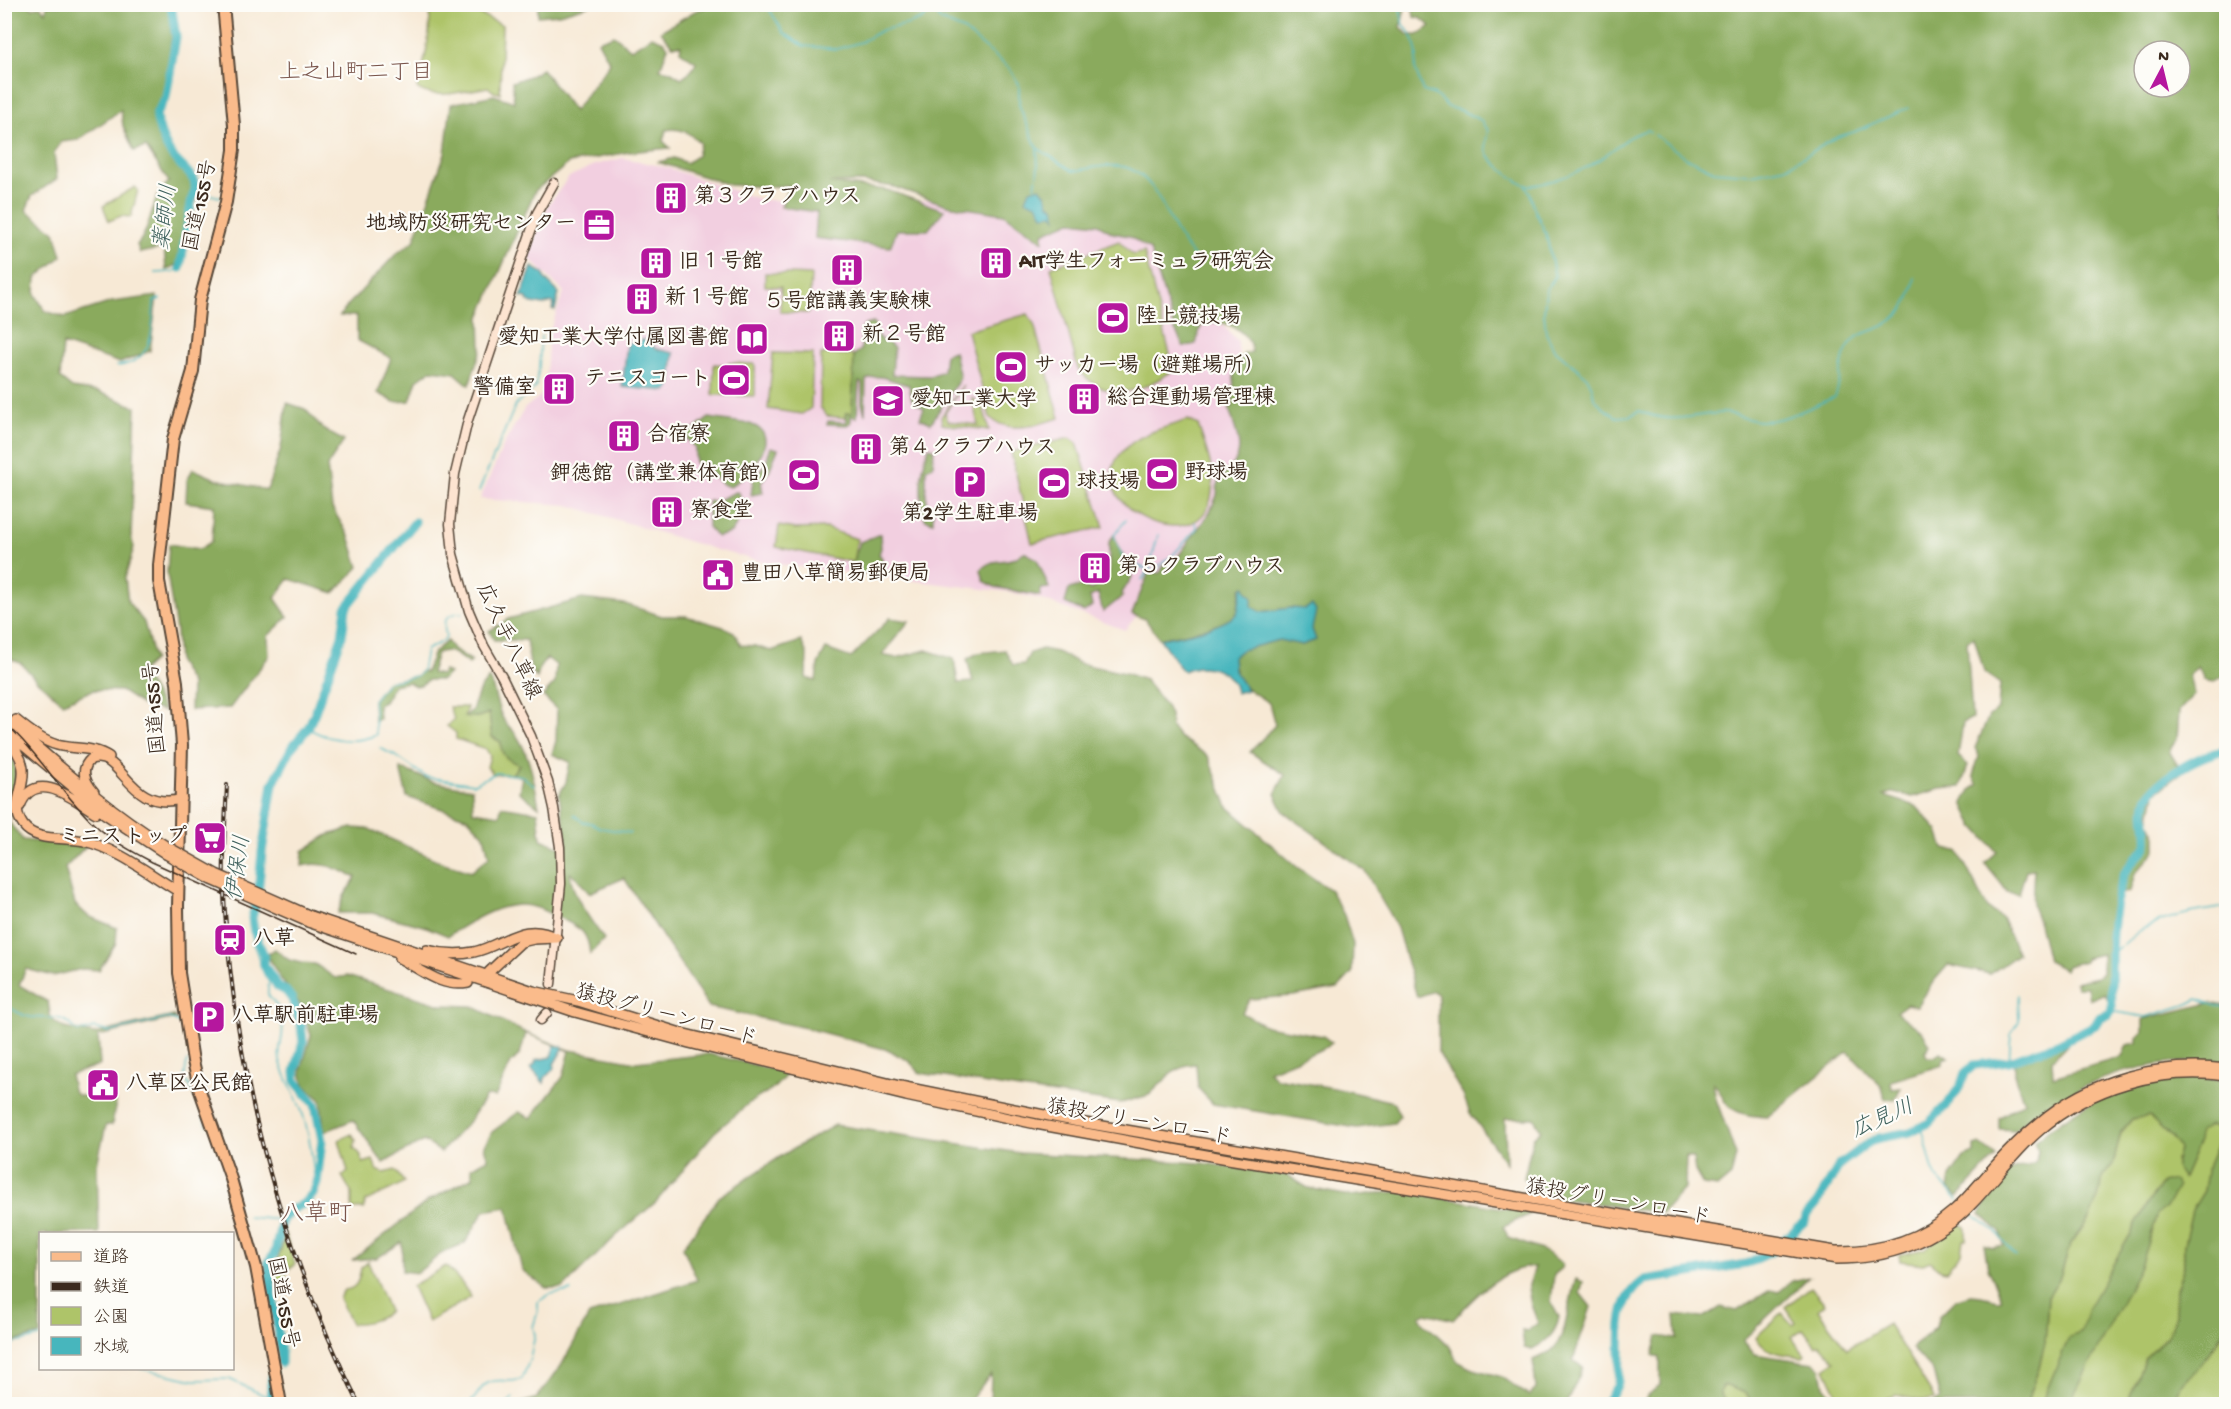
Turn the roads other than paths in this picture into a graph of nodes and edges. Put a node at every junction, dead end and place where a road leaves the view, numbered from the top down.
1 (223, 4) edge
2 (554, 183) dead end
3 (4, 712) edge
4 (4, 718) edge
5 (4, 730) edge
6 (4, 736) edge
7 (50, 764) junction
8 (119, 771) junction
9 (182, 799) junction
10 (100, 801) junction
11 (19, 818) junction
12 (164, 851) junction
13 (178, 891) junction
14 (310, 919) junction
15 (342, 926) junction
16 (557, 938) junction
17 (380, 947) junction
18 (489, 972) dead end
19 (468, 983) dead end
20 (551, 984) dead end
21 (2226, 1069) edge
22 (2226, 1076) edge
23 (1757, 1243) junction
24 (1793, 1249) junction
25 (281, 1404) edge

1 - 9 highway, 国道155号
2 - 16 main road, 広久手八草線
3 - 8 main road
4 - 7 main road
5 - 7 main road
6 - 11 main road
7 - 10 main road, 猿投グリーンロード
7 - 12 main road, 猿投グリーンロード
8 - 9 main road
8 - 10 main road
9 - 13 highway, 国道155号
10 - 12 main road, 猿投グリーンロード
11 - 12 main road
11 - 13 main road
12 - 14 main road, 猿投グリーンロード, bridge
13 - 25 highway, 国道155号
14 - 15 main road, 猿投グリーンロード
14 - 17 main road, 猿投グリーンロード
15 - 16 main road
15 - 23 main road, 猿投グリーンロード
16 - 18 main road
16 - 20 main road, 広久手八草線
17 - 19 main road
17 - 23 main road, 猿投グリーンロード
21 - 24 main road, 猿投グリーンロード
22 - 24 main road, 猿投グリーンロード
23 - 24 main road, 猿投グリーンロード

